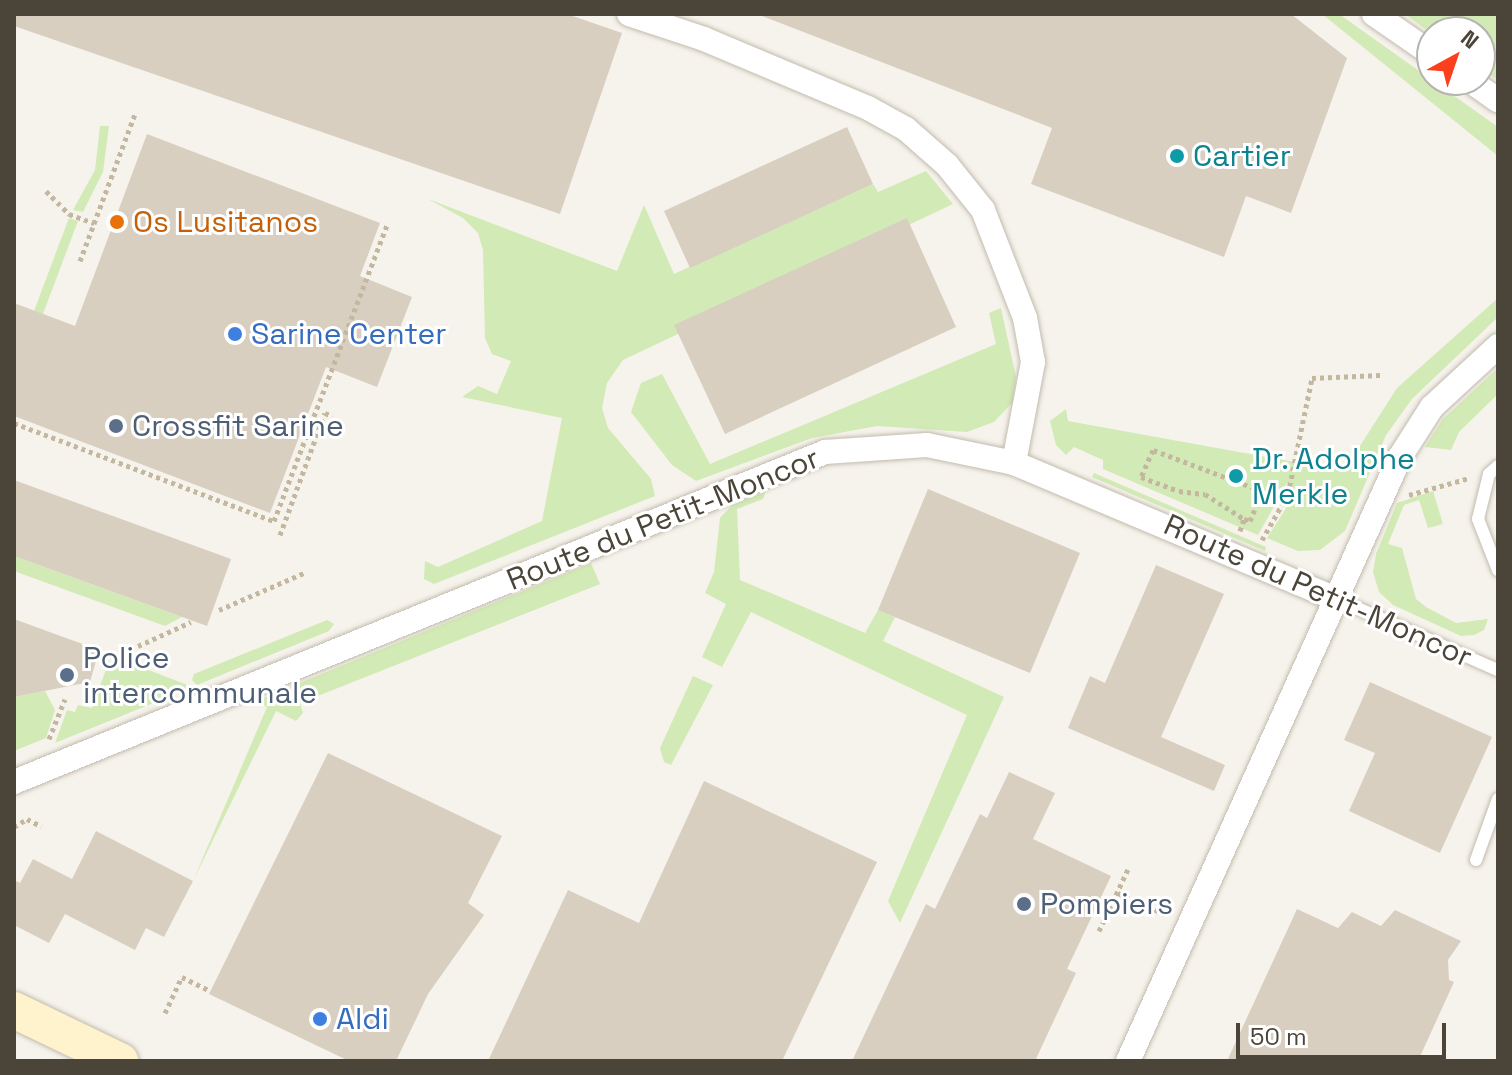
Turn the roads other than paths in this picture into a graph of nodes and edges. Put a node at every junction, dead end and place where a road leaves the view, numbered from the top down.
1 (629, 14) edge
2 (1374, 14) edge
3 (1416, 43) edge
4 (1498, 346) edge
5 (1014, 463) junction
6 (1494, 470) edge
7 (1498, 570) edge
8 (1339, 600) junction
9 (1497, 668) edge
10 (14, 782) edge
11 (1498, 799) edge
12 (1476, 860) dead end
13 (14, 1010) edge
14 (14, 1036) edge
15 (63, 1061) edge
16 (120, 1061) edge
17 (1128, 1061) edge

1 - 5 street
2 - 3 street
4 - 8 street
5 - 8 street, Route du Petit-Moncor
5 - 10 street, Route du Petit-Moncor
6 - 7 lane
8 - 9 lane, Route du Petit-Moncor
8 - 17 street
11 - 12 lane
13 - 16 main road
14 - 15 main road

